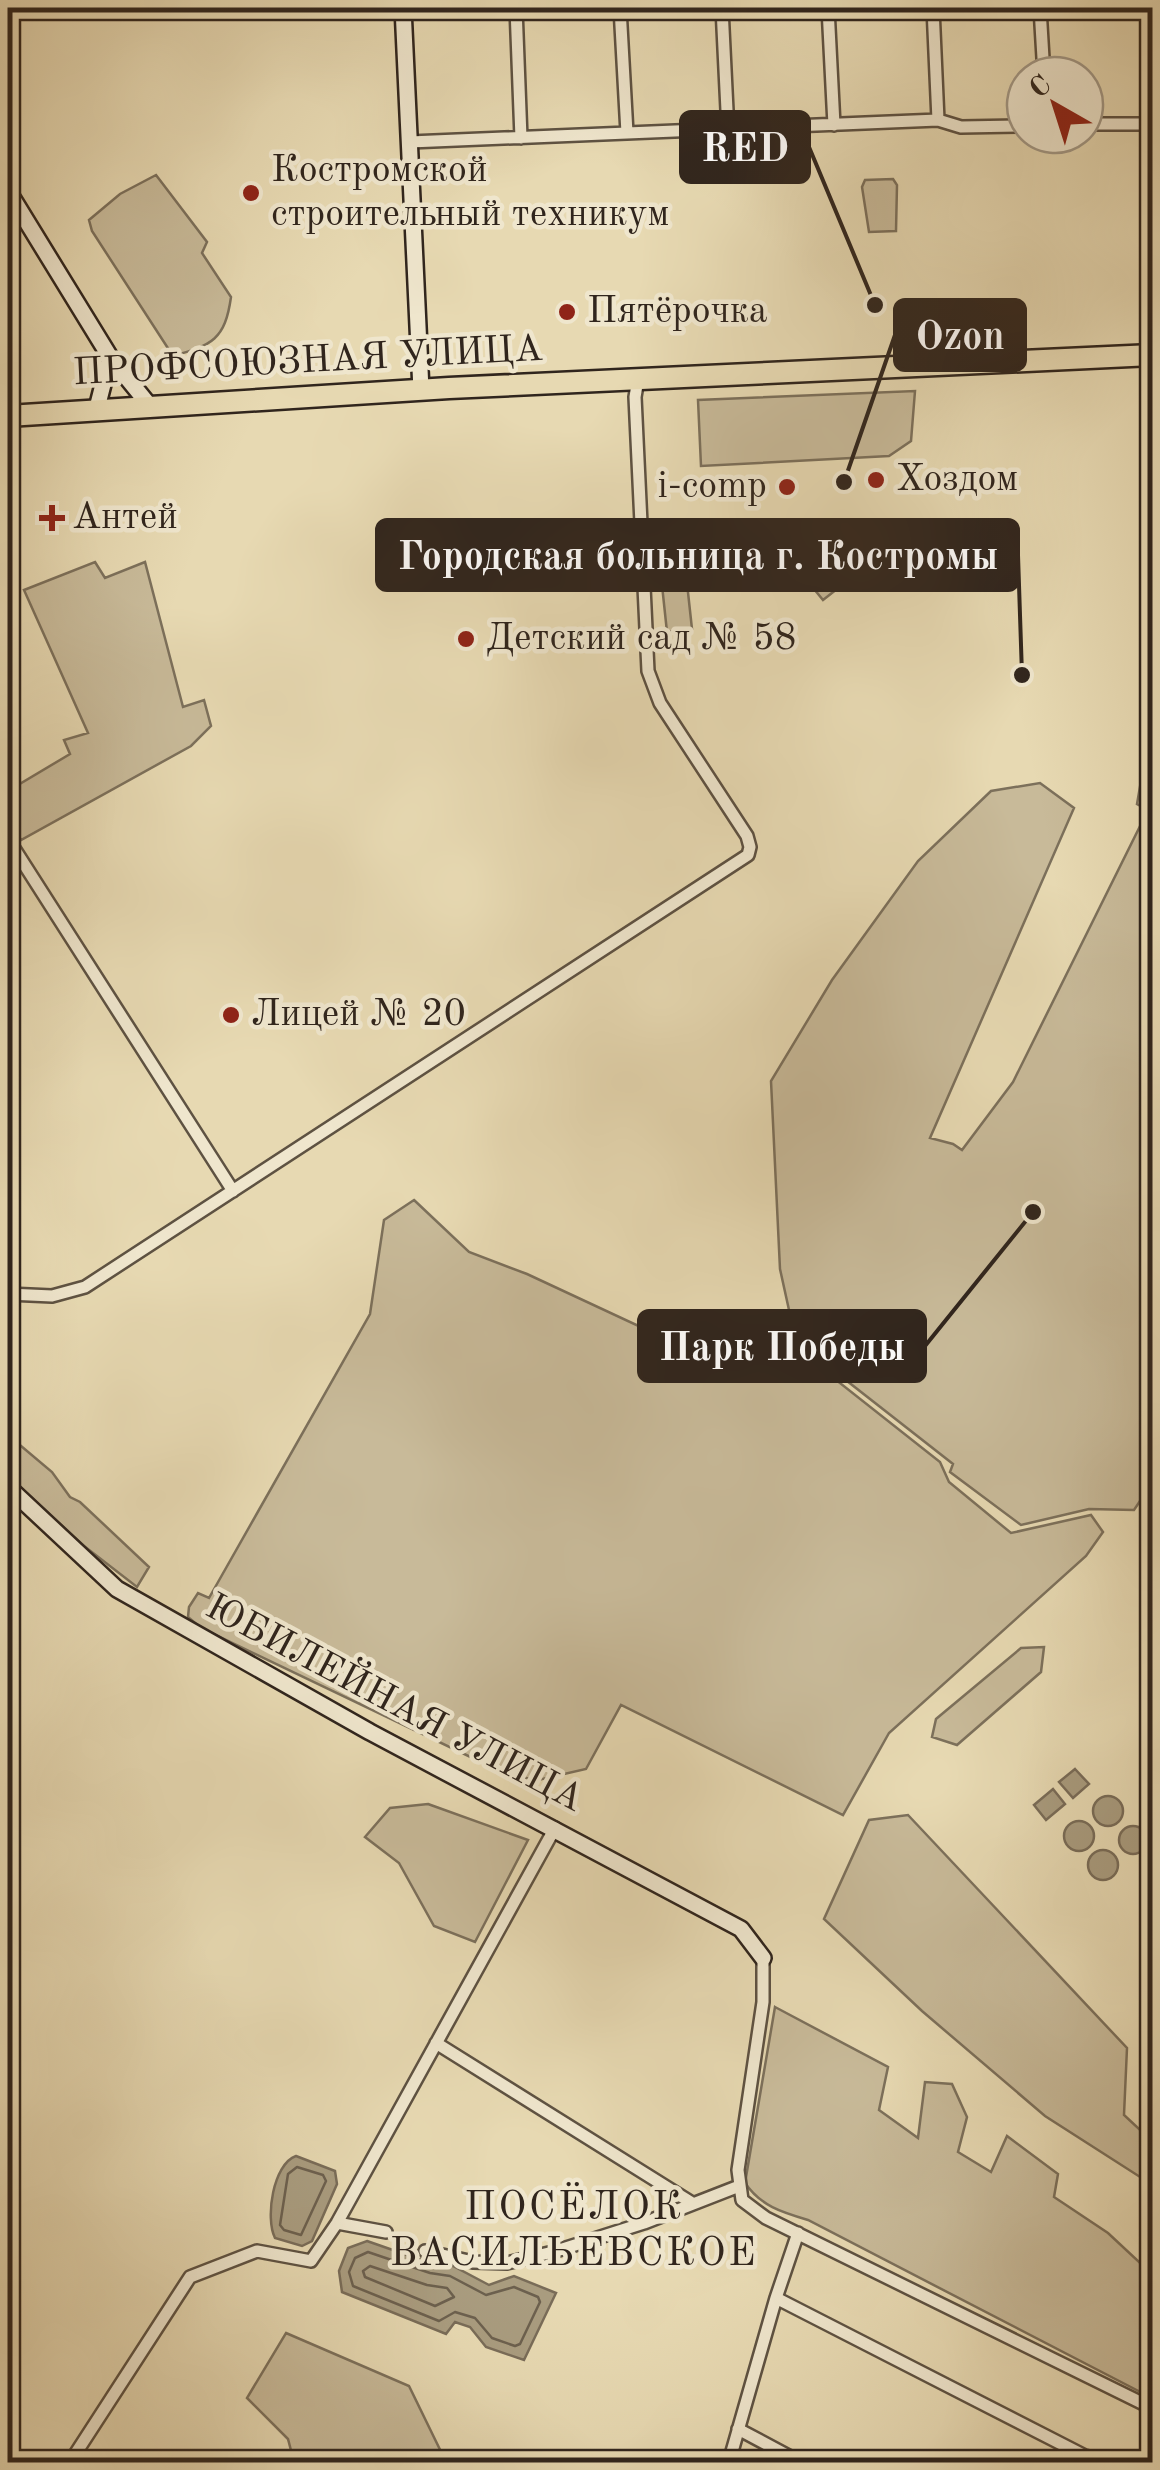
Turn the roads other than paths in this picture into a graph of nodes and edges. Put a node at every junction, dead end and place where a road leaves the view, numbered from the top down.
1 (403, 8) edge
2 (516, 8) edge
3 (620, 8) edge
4 (722, 8) edge
5 (828, 8) edge
6 (932, 8) edge
7 (1040, 8) edge
8 (1043, 55) edge
9 (938, 120) junction
10 (1105, 124) edge
11 (1152, 124) edge
12 (834, 125) junction
13 (1005, 126) edge
14 (728, 131) junction
15 (627, 134) junction
16 (521, 138) junction
17 (410, 142) junction
18 (8, 191) edge
19 (1152, 355) edge
20 (110, 357) junction
21 (638, 379) junction
22 (421, 390) junction
23 (149, 405) junction
24 (97, 408) junction
25 (8, 416) edge
26 (8, 839) edge
27 (13, 857) edge
28 (234, 1191) junction
29 (8, 1294) edge
30 (8, 1487) edge
31 (554, 1828) junction
32 (763, 1958) joint
33 (436, 2042) junction
34 (739, 2186) junction
35 (692, 2202) junction
36 (337, 2222) junction
37 (386, 2232) dead end
38 (798, 2233) junction
39 (425, 2251) dead end
40 (776, 2298) junction
41 (1152, 2408) edge
42 (738, 2429) junction
43 (74, 2456) dead end
44 (730, 2462) edge
45 (800, 2462) edge
46 (1110, 2462) edge

1 - 17 street
2 - 16 street
3 - 15 street
4 - 14 street
5 - 12 street
6 - 9 street
7 - 8 street
9 - 12 street
9 - 13 street
10 - 11 street
12 - 14 street
14 - 15 street
15 - 16 street
16 - 17 street
17 - 22 street
18 - 20 street
19 - 21 highway, ПРОФСОЮЗНАЯ УЛИЦА
20 - 23 street
20 - 24 street
21 - 22 highway, ПРОФСОЮЗНАЯ УЛИЦА
21 - 28 street
22 - 23 highway, ПРОФСОЮЗНАЯ УЛИЦА
23 - 24 highway, ПРОФСОЮЗНАЯ УЛИЦА
24 - 25 highway, ПРОФСОЮЗНАЯ УЛИЦА
26 - 27 street
27 - 28 street
28 - 29 street
30 - 31 street, ЮБИЛЕЙНАЯ УЛИЦА
31 - 32 street, ЮБИЛЕЙНАЯ УЛИЦА
31 - 33 street
32 - 34 street
33 - 35 street
33 - 36 street
34 - 35 street
34 - 38 street
35 - 39 street
36 - 37 street
36 - 43 street
38 - 40 street
38 - 41 street
40 - 42 street
40 - 46 street
42 - 44 street
42 - 45 street

